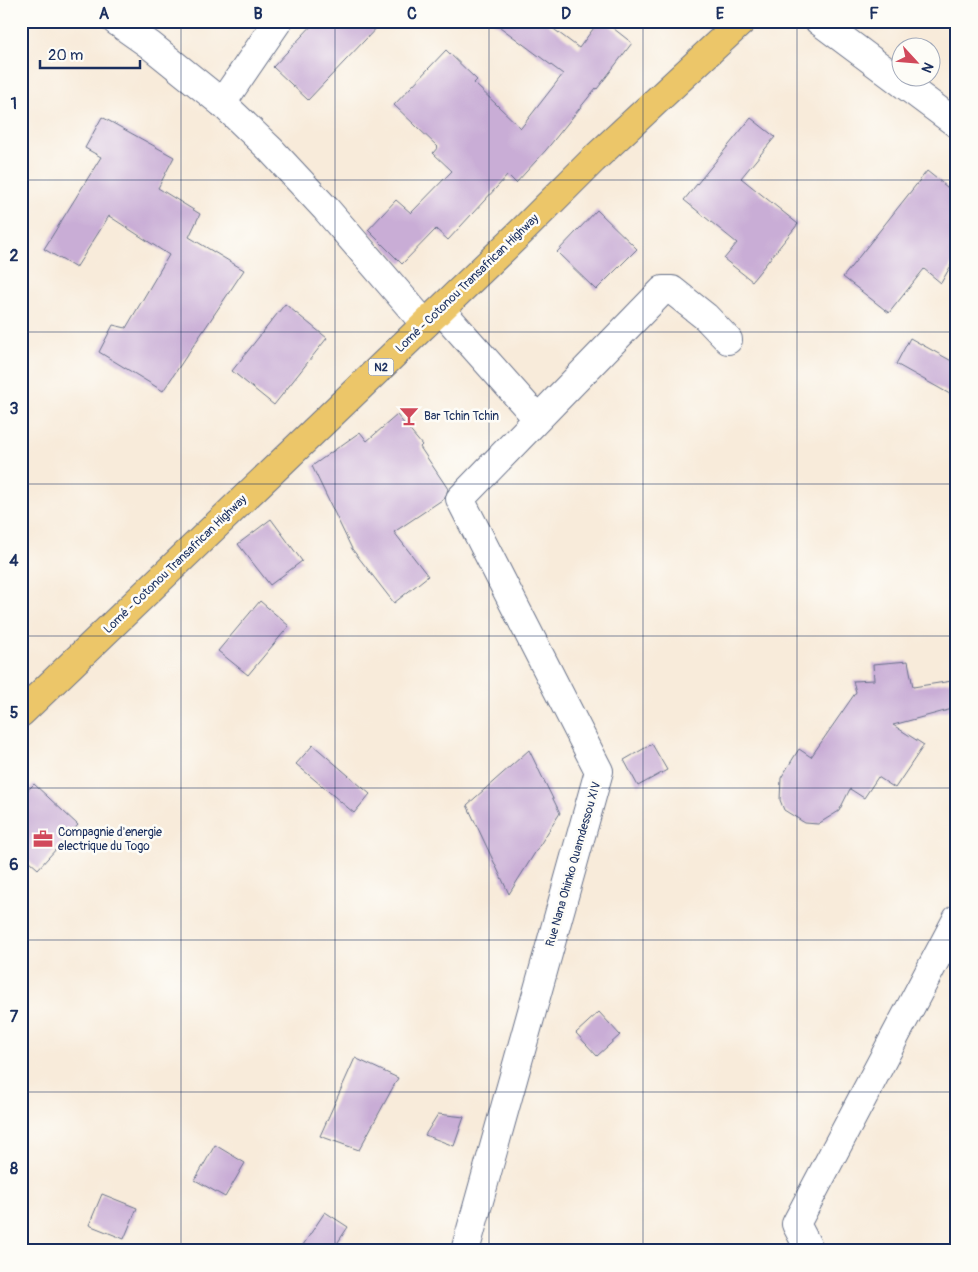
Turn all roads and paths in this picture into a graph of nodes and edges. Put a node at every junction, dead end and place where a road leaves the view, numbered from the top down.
1 (116, 21) edge
2 (278, 21) edge
3 (742, 21) edge
4 (819, 21) edge
5 (222, 103) junction
6 (957, 124) edge
7 (433, 317) junction
8 (728, 340) dead end
9 (537, 418) junction
10 (21, 713) edge
11 (957, 919) edge
12 (796, 1224) junction
13 (465, 1251) edge
14 (787, 1251) edge
15 (810, 1251) edge

1 - 5 street
2 - 5 street
3 - 7 highway, Lomé - Cotonou Transafrican Highway / N2
4 - 6 street
5 - 7 street
7 - 9 street
7 - 10 highway, Lomé - Cotonou Transafrican Highway / N2
8 - 9 street
9 - 13 street, Rue Nana Ohinko Quamdessou XIV
11 - 12 street
12 - 14 street
12 - 15 street

